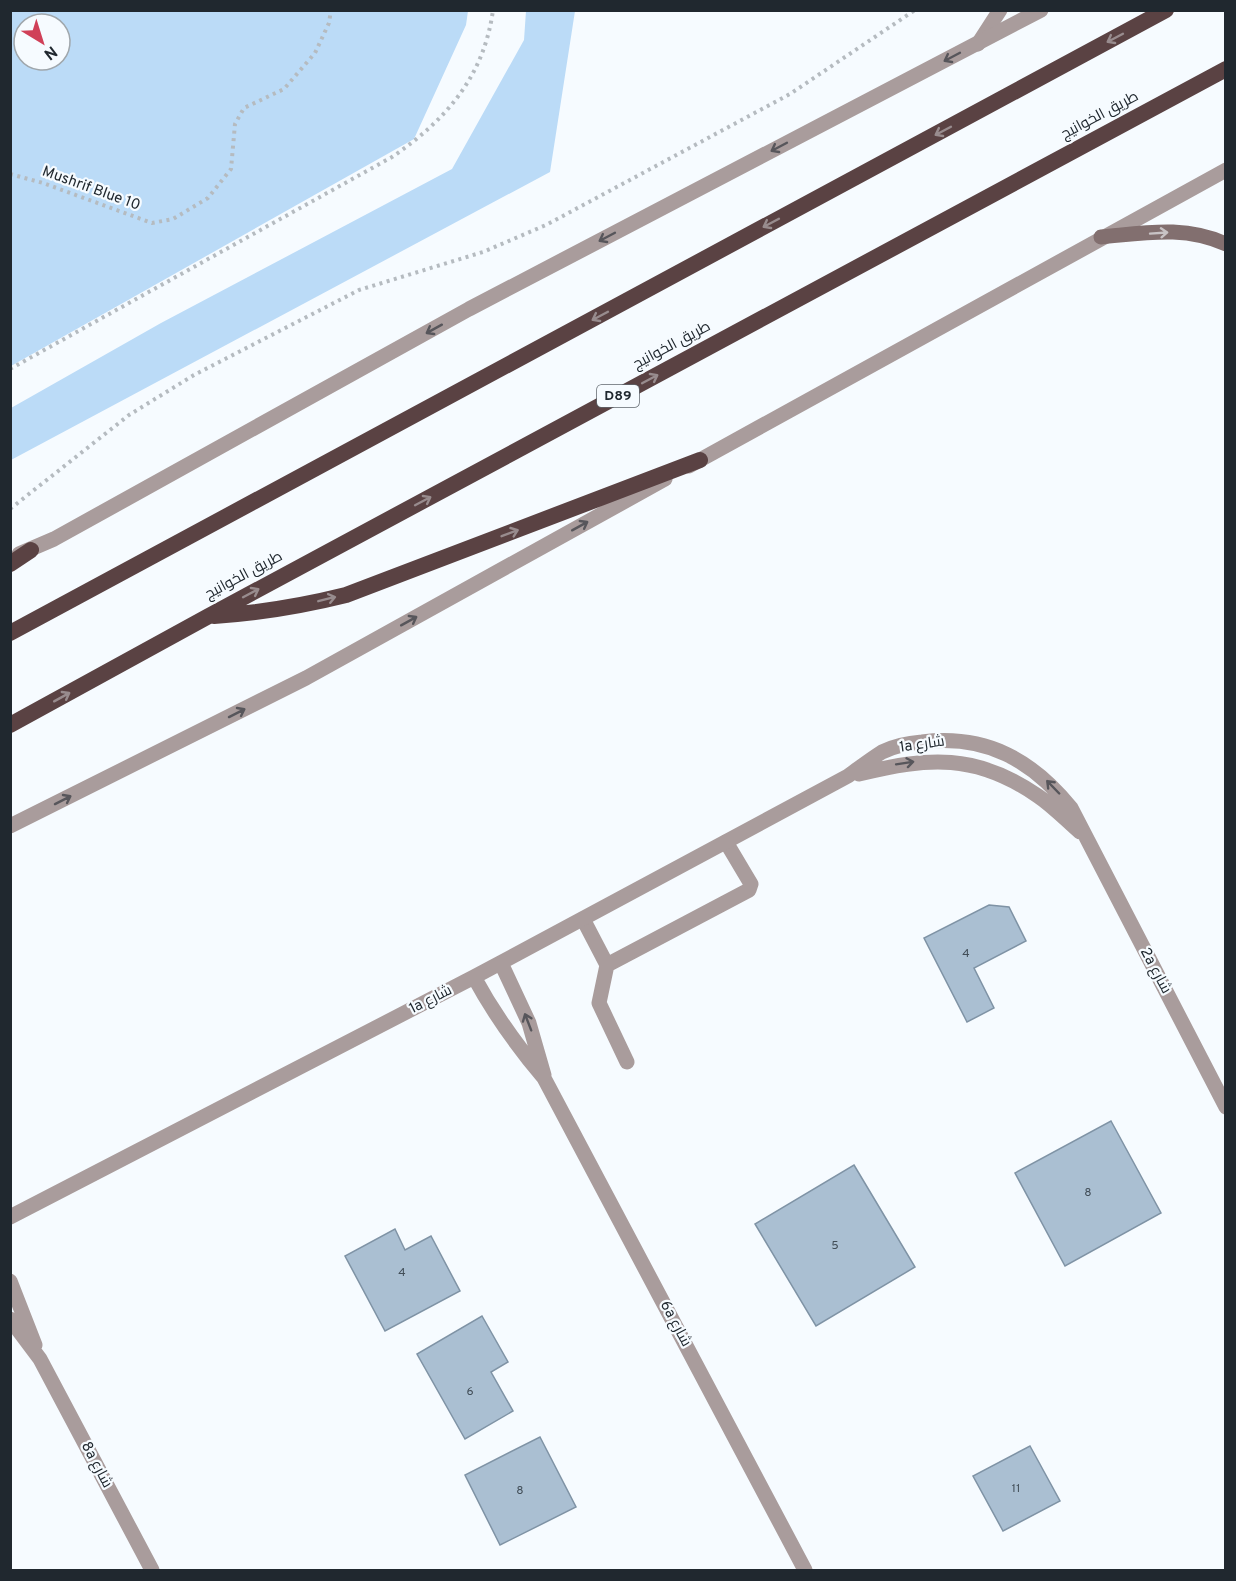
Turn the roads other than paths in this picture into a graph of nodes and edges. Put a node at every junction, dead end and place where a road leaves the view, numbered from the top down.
1 (1000, 10) edge
2 (1041, 10) edge
3 (1166, 10) edge
4 (978, 44) junction
5 (1226, 69) edge
6 (1226, 170) edge
7 (1101, 237) junction
8 (1226, 244) edge
9 (700, 460) junction
10 (31, 550) junction
11 (10, 558) edge
12 (10, 564) edge
13 (207, 617) junction
14 (10, 633) edge
15 (10, 725) edge
16 (968, 741) joint
17 (964, 764) joint
18 (848, 776) junction
19 (10, 826) edge
20 (1084, 836) junction
21 (726, 842) junction
22 (583, 919) junction
23 (501, 963) junction
24 (607, 965) junction
25 (474, 977) junction
26 (627, 1062) dead end
27 (544, 1078) junction
28 (1226, 1107) edge
29 (10, 1217) edge
30 (10, 1281) edge
31 (10, 1319) edge
32 (40, 1359) junction
33 (152, 1570) edge
34 (805, 1570) edge

1 - 4 street
2 - 4 street
3 -> 14 highway
4 -> 10 street
13 -> 5 highway, طريق الخوانيج / D89
6 - 7 street
7 -> 8 main road
7 - 9 street
13 -> 9 highway
19 -> 9 street
10 - 11 street
10 - 12 highway
15 -> 13 highway, طريق الخوانيج / D89
16 - 18 street, 1a شارع
20 -> 16 street, 2a شارع
18 -> 17 street, 1a شارع
17 - 20 street, 2a شارع
18 - 21 street, 1a شارع
20 - 28 street, 2a شارع
21 - 22 street, 1a شارع
21 - 24 street
22 - 23 street, 1a شارع
22 - 24 street
23 - 25 street, 1a شارع
27 -> 23 street, 6a شارع
24 - 26 street
25 - 27 street, 6a شارع
25 - 29 street, 1a شارع
27 - 34 street, 6a شارع
30 - 32 street, 8a شارع
31 - 32 street, 8a شارع
32 - 33 street, 8a شارع

